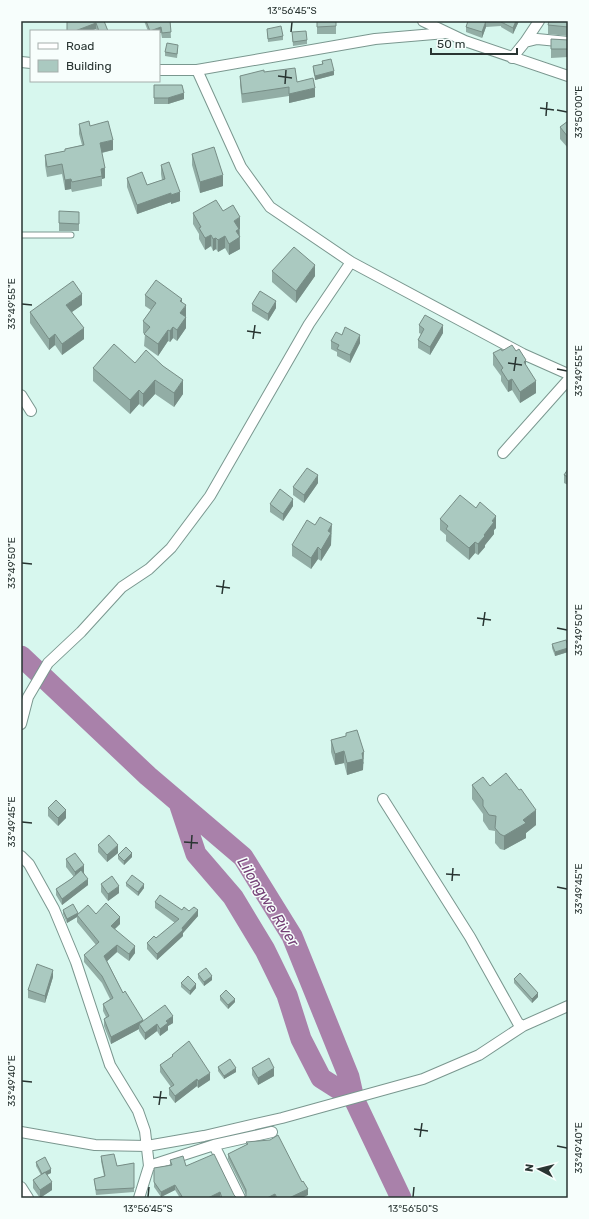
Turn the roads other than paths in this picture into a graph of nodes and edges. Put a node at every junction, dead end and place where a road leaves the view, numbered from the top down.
1 (539, 21) edge
2 (429, 22) edge
3 (446, 32) junction
4 (525, 42) junction
5 (568, 42) edge
6 (512, 58) junction
7 (160, 70) edge
8 (197, 70) junction
9 (568, 76) edge
10 (21, 235) edge
11 (71, 235) dead end
12 (351, 262) junction
13 (568, 374) edge
14 (568, 380) edge
15 (21, 395) edge
16 (31, 411) dead end
17 (503, 453) dead end
18 (21, 724) edge
19 (383, 799) dead end
20 (21, 856) edge
21 (568, 1006) edge
22 (523, 1026) junction
23 (21, 1132) edge
24 (272, 1132) dead end
25 (214, 1145) junction
26 (147, 1146) junction
27 (149, 1166) junction
28 (21, 1187) edge
29 (28, 1198) edge
30 (139, 1198) edge
31 (240, 1198) edge

1 - 4 street
2 - 3 street
3 - 6 street
3 - 8 street
4 - 5 street
4 - 6 street
6 - 9 street
7 - 8 street
8 - 12 street
10 - 11 lane
12 - 13 street
12 - 18 street
14 - 17 street
15 - 16 street
19 - 22 street
20 - 26 street
21 - 22 street
22 - 26 street
23 - 26 street
24 - 25 street
25 - 27 street
25 - 31 street
26 - 27 street
27 - 30 street
28 - 29 street

